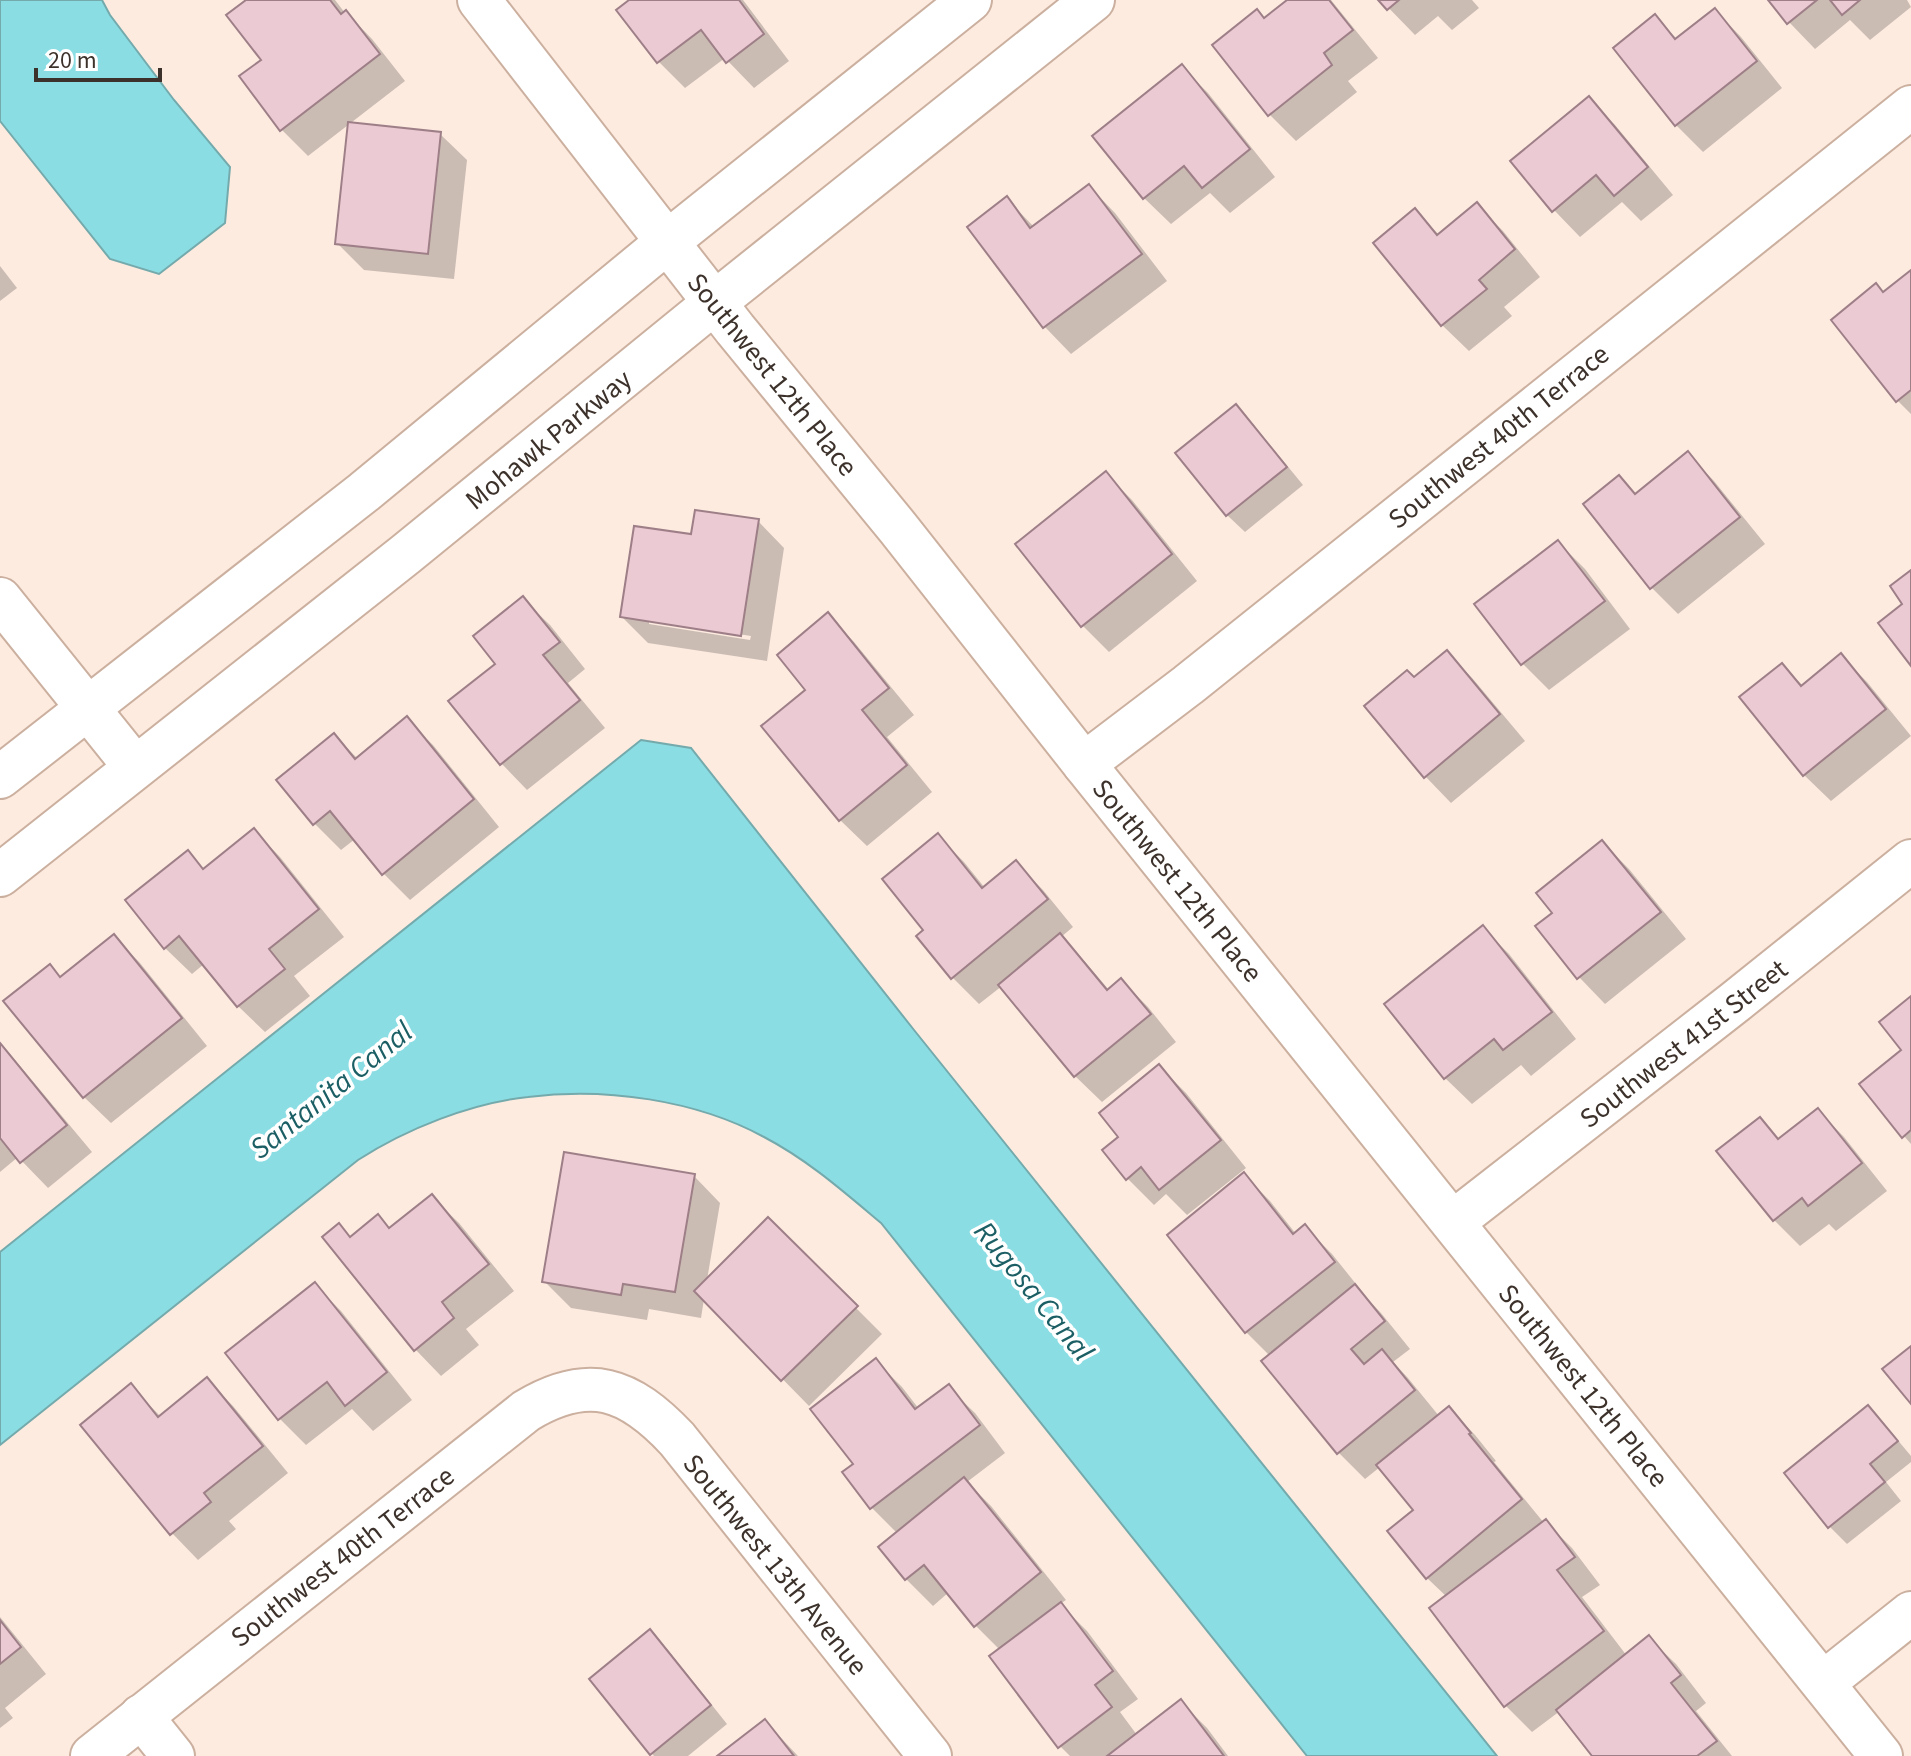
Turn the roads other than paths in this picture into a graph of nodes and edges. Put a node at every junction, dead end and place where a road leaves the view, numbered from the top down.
1 (479, 0) edge
2 (970, 0) edge
3 (1093, 0) edge
4 (1911, 107) edge
5 (666, 243) junction
6 (714, 303) junction
7 (0, 599) edge
8 (87, 708) junction
9 (1084, 764) junction
10 (135, 767) junction
11 (0, 777) edge
12 (1911, 861) edge
13 (0, 875) edge
14 (1453, 1222) junction
15 (607, 1390) joint
16 (1911, 1613) edge
17 (1823, 1683) junction
18 (141, 1716) junction
19 (92, 1756) edge
20 (173, 1756) edge
21 (930, 1756) edge
22 (1881, 1756) edge

1 - 5 street, Southwest 12th Place
2 - 5 street
3 - 6 street, Mohawk Parkway
4 - 9 street, Southwest 40th Terrace
5 - 6 street, Southwest 12th Place
5 - 8 street
6 - 9 street, Southwest 12th Place
6 - 10 street, Mohawk Parkway
7 - 8 street
8 - 10 street
8 - 11 street
9 - 14 street, Southwest 12th Place
10 - 13 street, Mohawk Parkway
12 - 14 street, Southwest 41st Street
14 - 17 street, Southwest 12th Place
15 - 18 street, Southwest 40th Terrace
15 - 21 street, Southwest 13th Avenue
16 - 17 street
17 - 22 street, Southwest 12th Place
18 - 19 street, Southwest 40th Terrace
18 - 20 street

